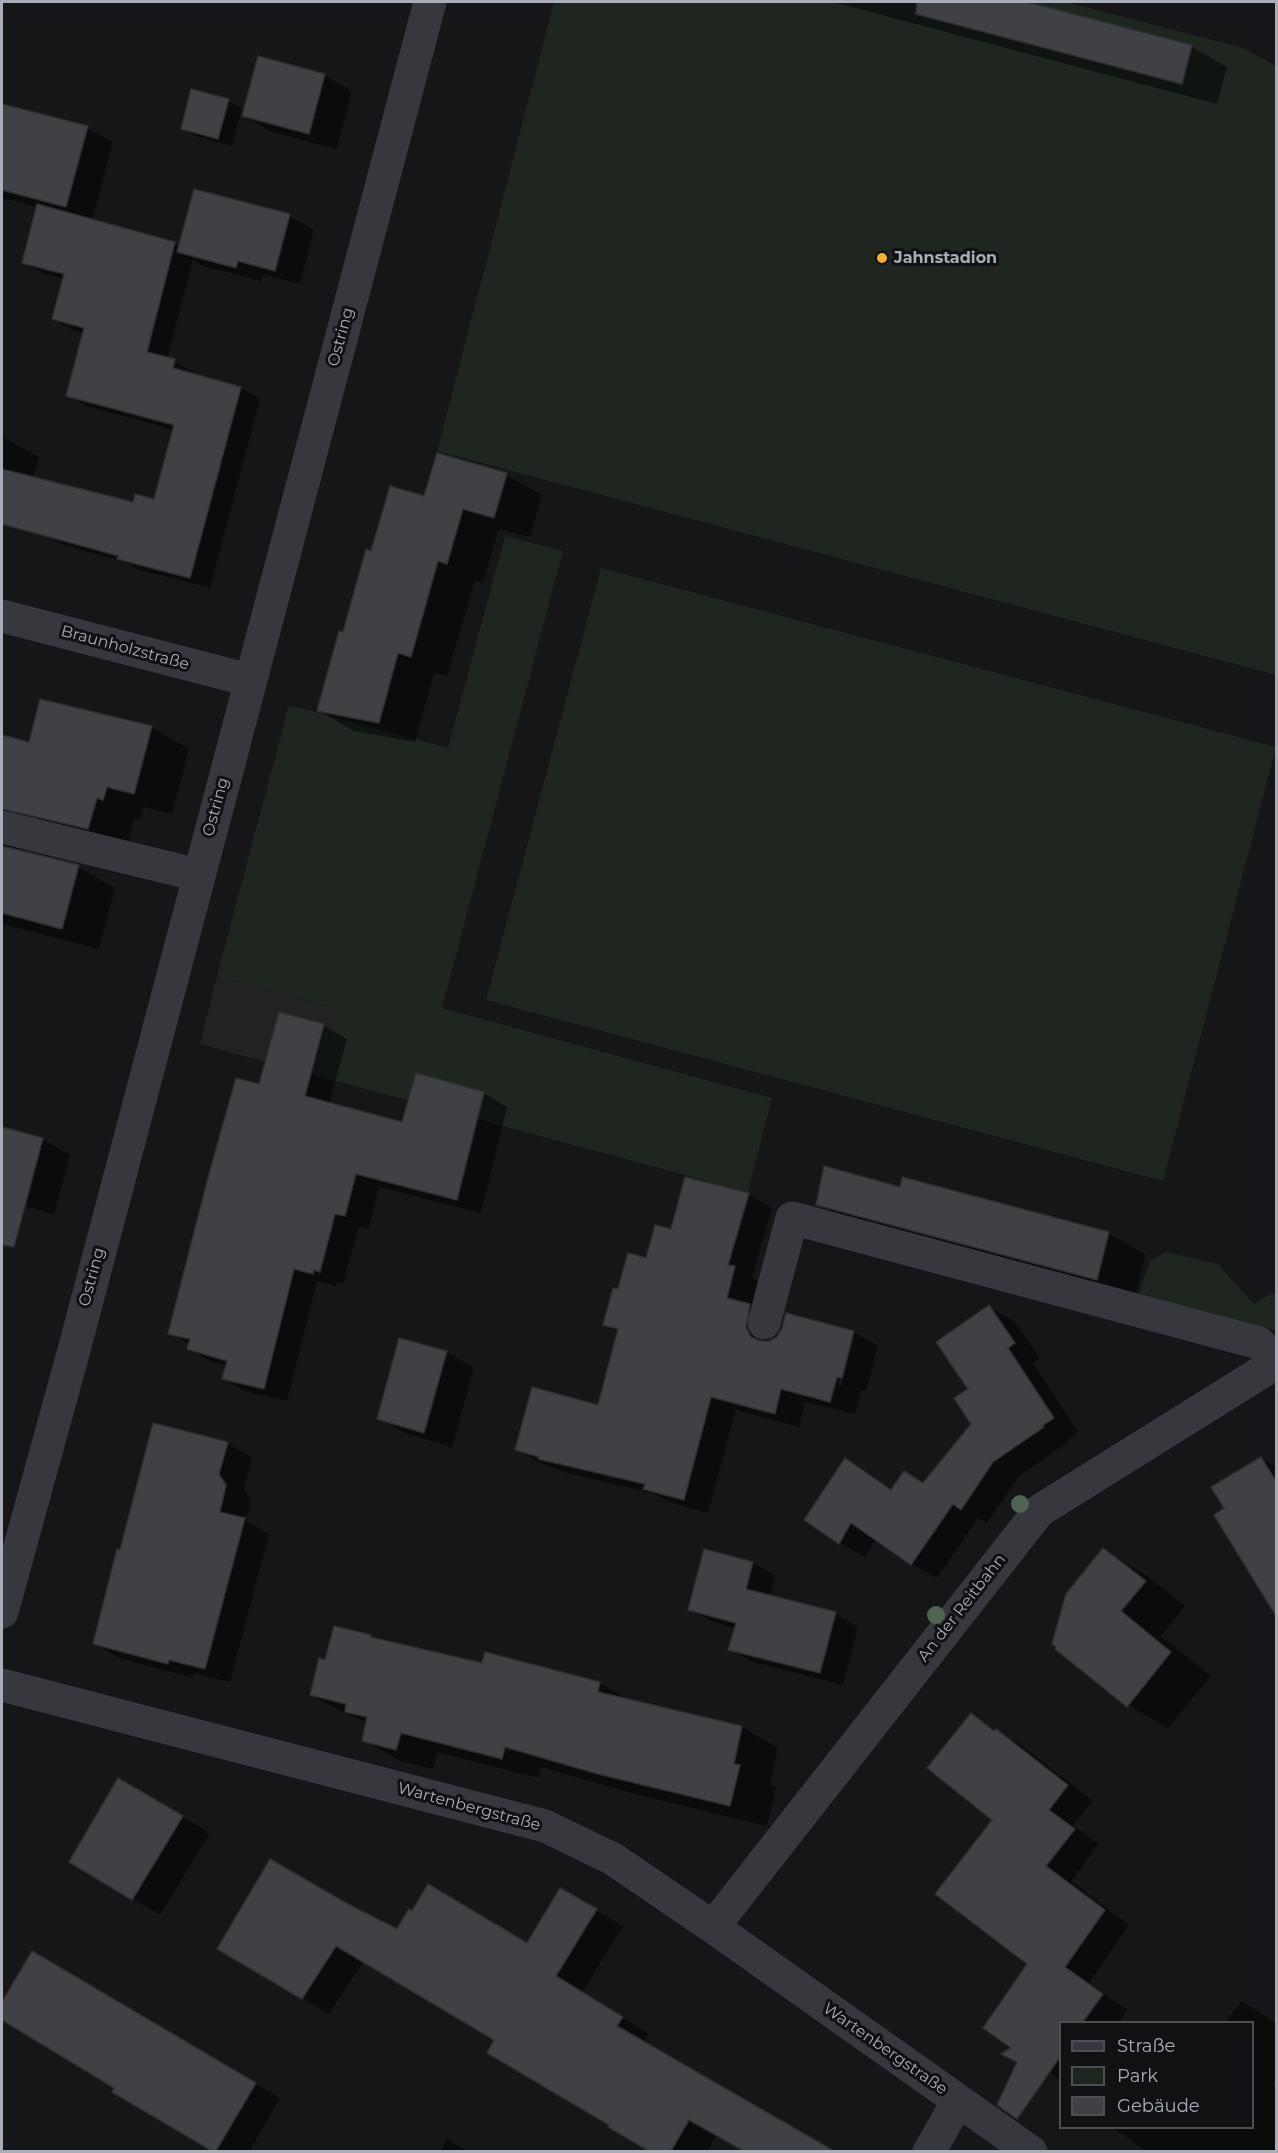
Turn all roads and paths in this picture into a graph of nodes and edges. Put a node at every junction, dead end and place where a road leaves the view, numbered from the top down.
1 (430, 2) edge
2 (2, 616) edge
3 (249, 680) junction
4 (2, 827) edge
5 (198, 875) junction
6 (764, 1323) dead end
7 (1276, 1362) edge
8 (2, 1612) edge
9 (2, 1685) edge
10 (713, 1927) junction
11 (958, 2101) junction
12 (929, 2151) edge
13 (1030, 2151) edge

1 - 3 street, Ostring
2 - 3 street, Braunholzstraße
3 - 5 street, Ostring
4 - 5 street
5 - 8 street, Ostring
6 - 7 street
7 - 10 street, An der Reitbahn
9 - 10 street, Wartenbergstraße
10 - 11 street, Wartenbergstraße
11 - 12 street
11 - 13 street, Wartenbergstraße

